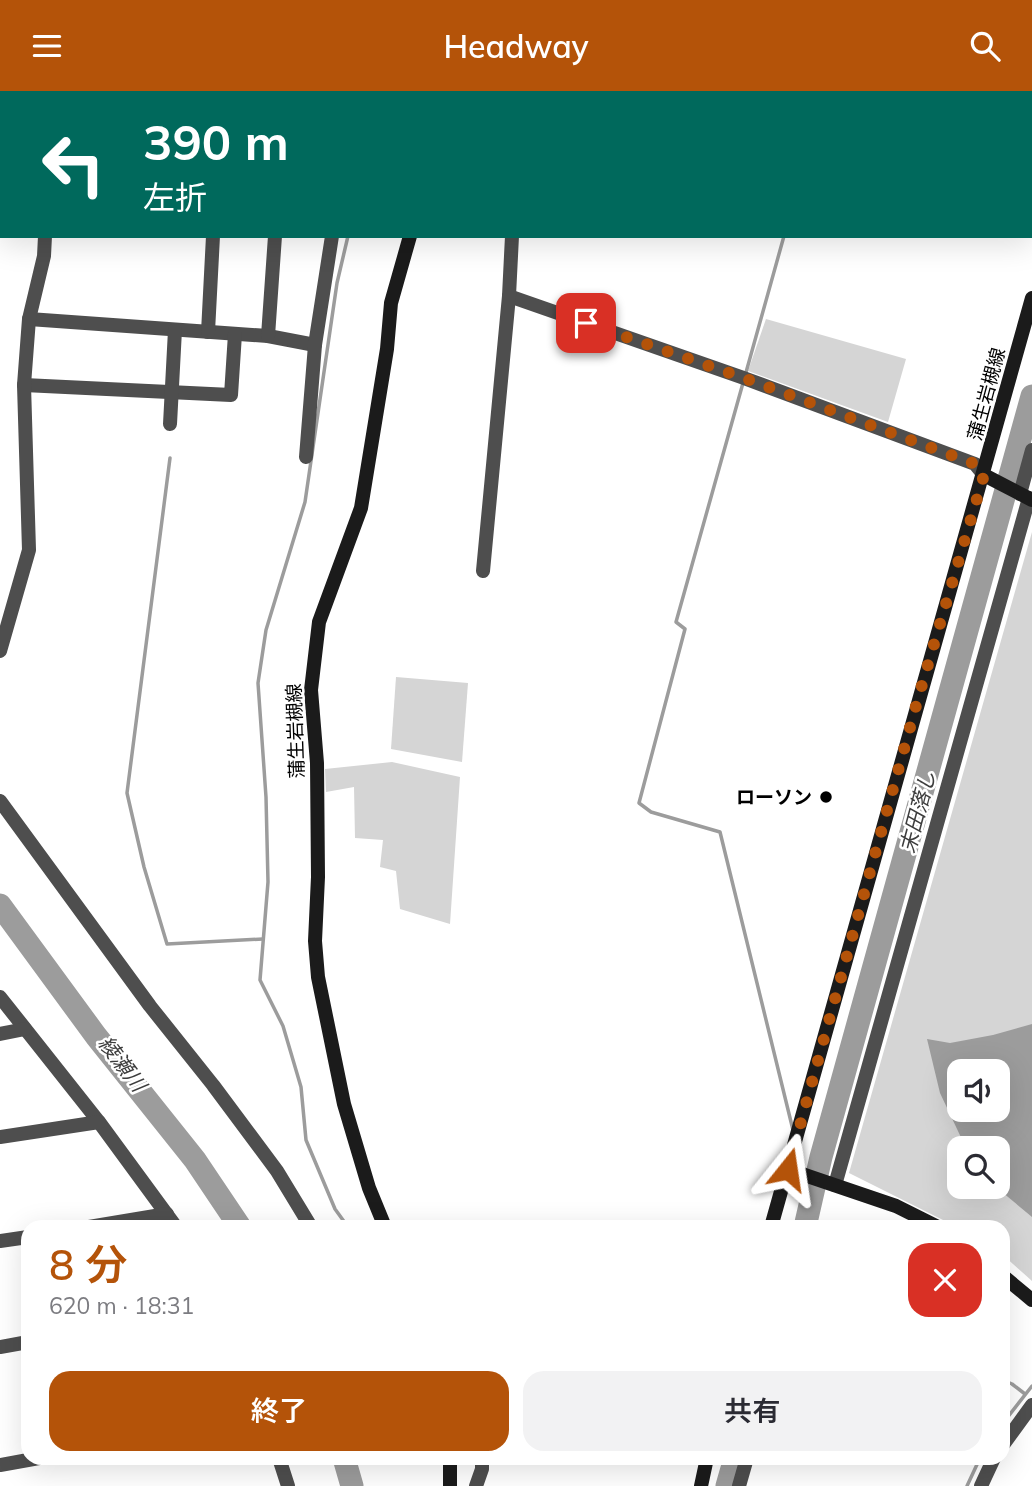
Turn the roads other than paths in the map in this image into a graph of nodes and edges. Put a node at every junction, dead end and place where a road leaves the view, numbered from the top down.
1 (45, 238) edge
2 (213, 238) edge
3 (275, 238) edge
4 (332, 238) edge
5 (409, 238) edge
6 (512, 238) edge
7 (509, 296) junction
8 (1032, 298) edge
9 (29, 319) junction
10 (175, 330) junction
11 (208, 332) junction
12 (235, 334) junction
13 (268, 337) junction
14 (315, 345) junction
15 (24, 385) junction
16 (172, 393) junction
17 (170, 424) dead end
18 (1032, 450) edge
19 (306, 457) dead end
20 (984, 475) junction
21 (1027, 497) edge
22 (483, 571) dead end
23 (0, 651) edge
24 (0, 801) edge
25 (0, 996) edge
26 (25, 1029) junction
27 (0, 1034) edge
28 (99, 1122) junction
29 (0, 1137) edge
30 (788, 1169) junction
31 (835, 1185) junction
32 (167, 1214) junction
33 (131, 1220) edge
34 (171, 1220) edge
35 (307, 1220) edge
36 (382, 1220) edge
37 (773, 1220) edge
38 (924, 1220) edge
39 (21, 1238) edge
40 (0, 1241) edge
41 (1010, 1282) edge
42 (1032, 1300) edge
43 (21, 1343) edge
44 (0, 1347) edge
45 (1032, 1405) edge
46 (1010, 1435) edge
47 (21, 1461) edge
48 (0, 1465) edge
49 (281, 1465) edge
50 (450, 1465) edge
51 (482, 1465) edge
52 (706, 1465) edge
53 (745, 1465) edge
54 (991, 1465) edge
55 (288, 1486) edge
56 (450, 1486) edge
57 (476, 1486) edge
58 (701, 1486) edge
59 (739, 1486) edge
60 (981, 1486) edge

1 - 9 street
2 - 11 street
3 - 13 street
4 - 14 street
5 - 36 main road, 蒲生岩槻線
6 - 7 street
7 - 20 street
7 - 22 street
8 - 20 main road, 蒲生岩槻線
9 - 10 street
9 - 15 street
10 - 11 street
10 - 16 street
11 - 12 street
12 - 13 street
12 - 16 street
13 - 14 street
14 - 19 street
15 - 16 street
15 - 23 street
16 - 17 street
18 - 21 street
20 - 21 main road
20 - 30 main road, 蒲生岩槻線
21 - 31 street
24 - 35 street
25 - 26 street
26 - 27 street
26 - 28 street
28 - 29 street
28 - 32 street
30 - 31 main road
30 - 37 main road, 蒲生岩槻線
31 - 38 main road
32 - 33 street
32 - 34 street
39 - 40 street
41 - 42 main road
43 - 44 street
45 - 46 street
47 - 48 street
49 - 55 street
50 - 56 main road
51 - 57 street
52 - 58 main road
53 - 59 street
54 - 60 street

